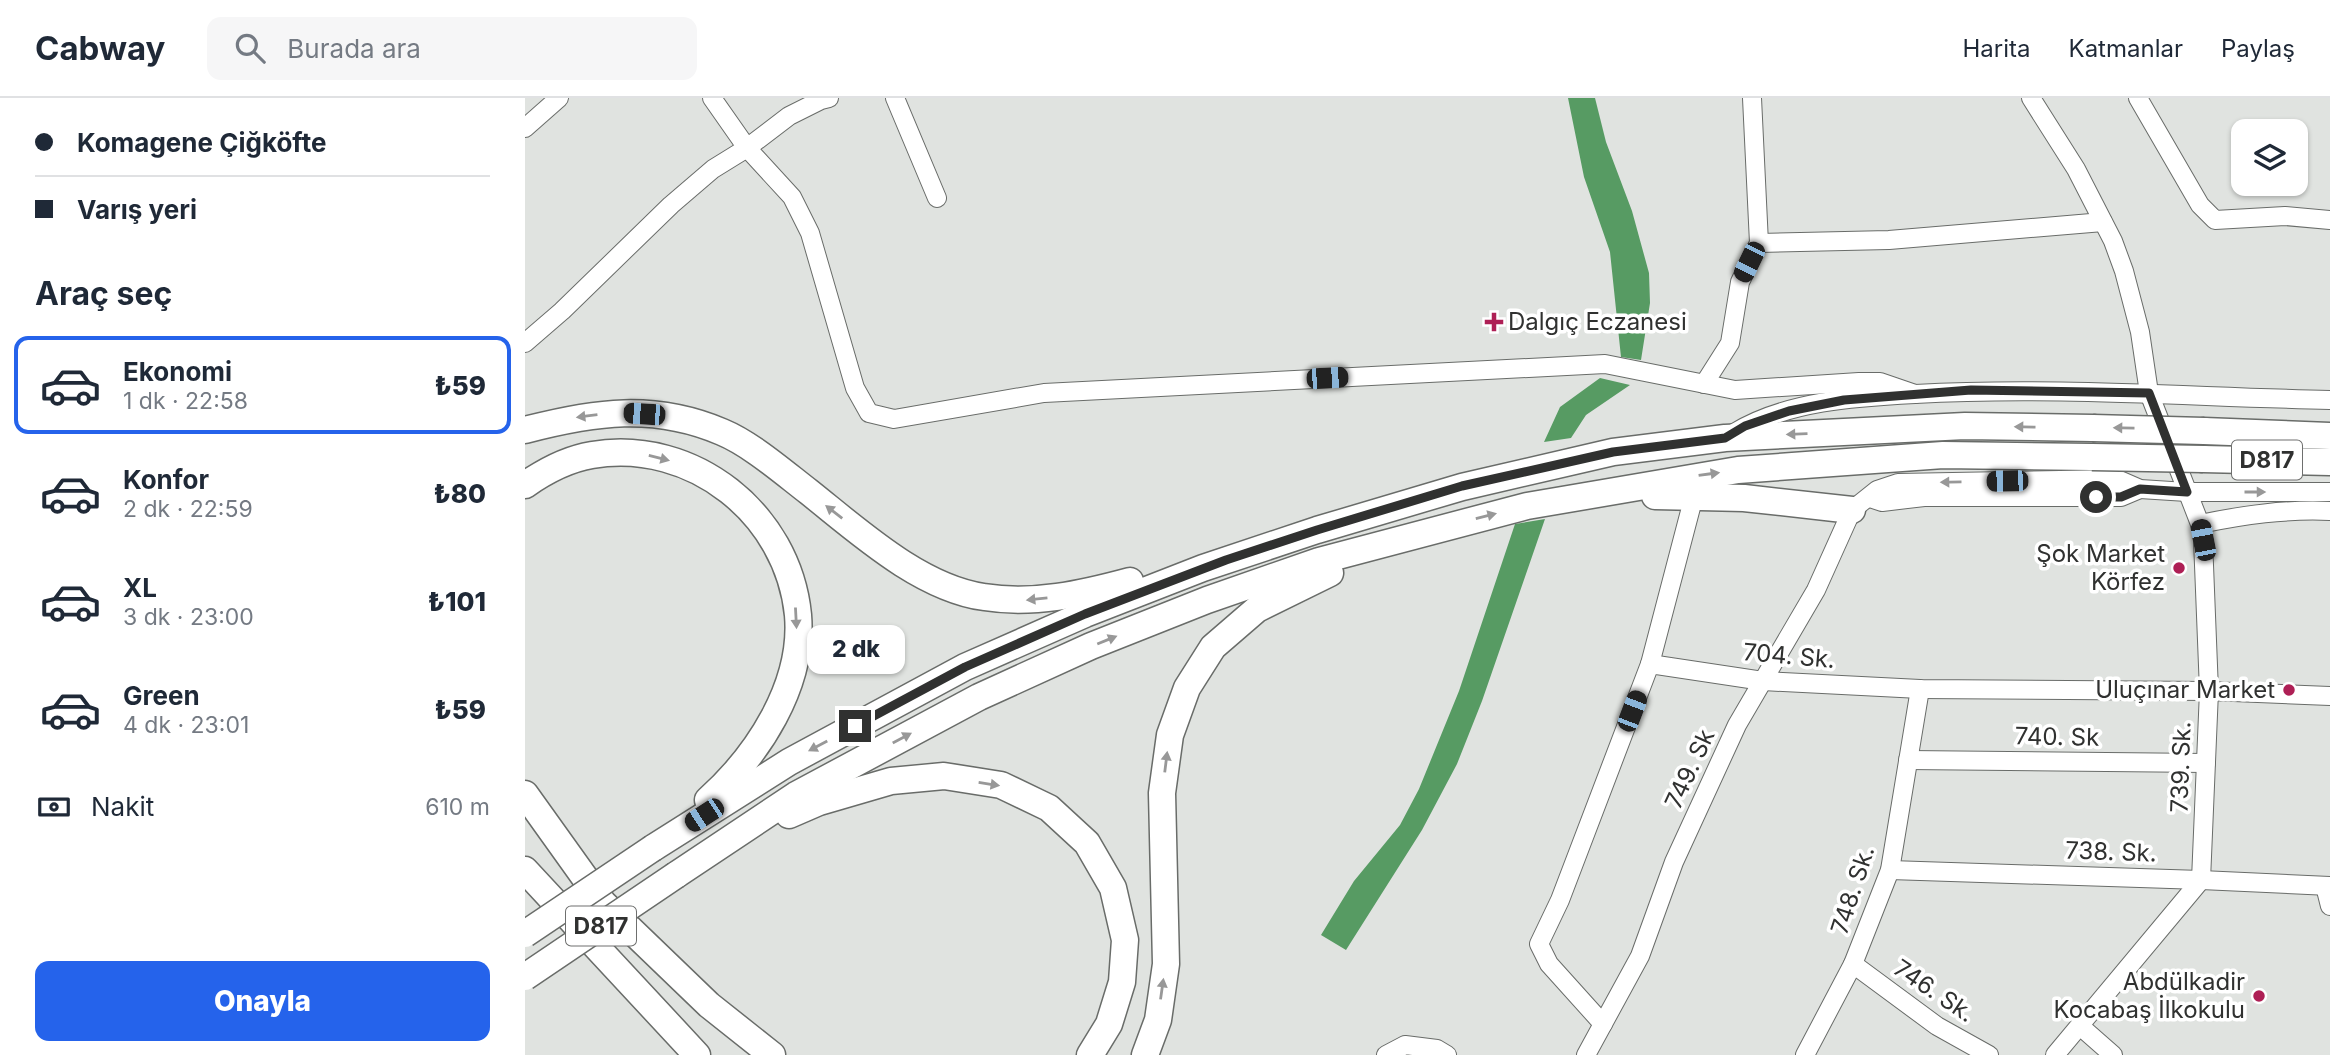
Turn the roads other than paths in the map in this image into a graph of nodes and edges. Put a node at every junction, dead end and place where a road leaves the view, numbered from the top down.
1 (559, 98) edge
2 (712, 98) edge
3 (829, 98) edge
4 (895, 98) edge
5 (1752, 98) edge
6 (2031, 98) edge
7 (2138, 98) edge
8 (525, 128) edge
9 (747, 148) junction
10 (937, 198) dead end
11 (2330, 220) edge
12 (2103, 222) junction
13 (1759, 243) junction
14 (525, 343) edge
15 (1704, 384) junction
16 (2149, 393) junction
17 (1915, 394) junction
18 (2330, 400) edge
19 (525, 429) edge
20 (2330, 436) edge
21 (1725, 438) junction
22 (2330, 462) edge
23 (525, 485) edge
24 (1605, 491) junction
25 (2187, 492) junction
26 (2330, 492) edge
27 (1694, 496) junction
28 (1861, 504) junction
29 (2330, 511) edge
30 (2200, 524) junction
31 (1317, 530) junction
32 (1433, 530) junction
33 (1650, 664) junction
34 (1763, 681) junction
35 (1920, 689) junction
36 (2209, 691) junction
37 (2330, 696) edge
38 (1908, 760) junction
39 (2206, 763) junction
40 (525, 794) edge
41 (525, 818) edge
42 (659, 844) junction
43 (685, 869) junction
44 (1890, 870) junction
45 (525, 872) edge
46 (2201, 880) junction
47 (2327, 886) edge
48 (603, 903) junction
49 (2330, 906) edge
50 (575, 924) junction
51 (525, 934) edge
52 (1853, 964) junction
53 (525, 977) edge
54 (1603, 1024) junction
55 (2080, 1026) junction
56 (675, 1055) edge
57 (697, 1055) edge
58 (744, 1055) edge
59 (772, 1055) edge
60 (1090, 1055) edge
61 (1145, 1055) edge
62 (1386, 1055) edge
63 (1447, 1055) edge
64 (1586, 1055) edge
65 (1805, 1055) edge
66 (1989, 1055) edge
67 (2055, 1055) edge
68 (2113, 1055) edge

1 - 8 street
2 - 9 street
3 - 9 street
4 - 10 street
5 - 13 street
6 - 12 street, 739. Sk.
7 - 11 street
9 - 14 street
9 - 15 street
12 - 13 street
12 - 16 street, 739. Sk.
13 - 15 street
15 - 17 street
16 - 17 street
16 - 18 street
16 - 25 street, 739. Sk.
17 - 21 street
31 -> 19 highway
20 -> 21 highway, D817, bridge
21 - 31 highway, D817
24 -> 22 highway, D817, bridge
23 -> 42 highway
24 - 27 highway
32 -> 24 highway, D817
25 -> 26 street
25 - 28 street
25 - 30 street, 739. Sk.
27 - 28 highway
27 - 33 street
28 - 34 street, 749. Sk
29 - 30 street
30 - 36 street, 739. Sk.
31 -> 42 highway, D817
43 -> 32 highway, D817
61 -> 32 highway
33 - 34 street, 704. Sk.
33 - 54 street
34 - 35 street, 704. Sk.
34 - 54 street, 749. Sk
35 - 36 street, 704. Sk.
35 - 38 street, 748. Sk.
36 - 37 street, 704. Sk.
36 - 39 street, 739. Sk.
38 - 39 street, 740. Sk
38 - 44 street, 748. Sk.
39 - 46 street, 739. Sk.
40 - 48 highway
41 - 48 highway
42 - 51 highway, D817, bridge
43 - 53 highway, D817, bridge
43 -> 60 highway
44 - 46 street, 738. Sk.
44 - 52 street, 748. Sk.
45 - 50 highway
46 - 47 street, 738. Sk.
46 - 55 street
47 - 49 street
48 - 58 highway
48 - 59 highway
50 - 56 highway
50 - 57 highway
52 - 65 street, 748. Sk.
52 - 66 street, 746. Sk.
54 - 64 street, 749. Sk
55 - 67 street
55 - 68 street
62 - 63 street

